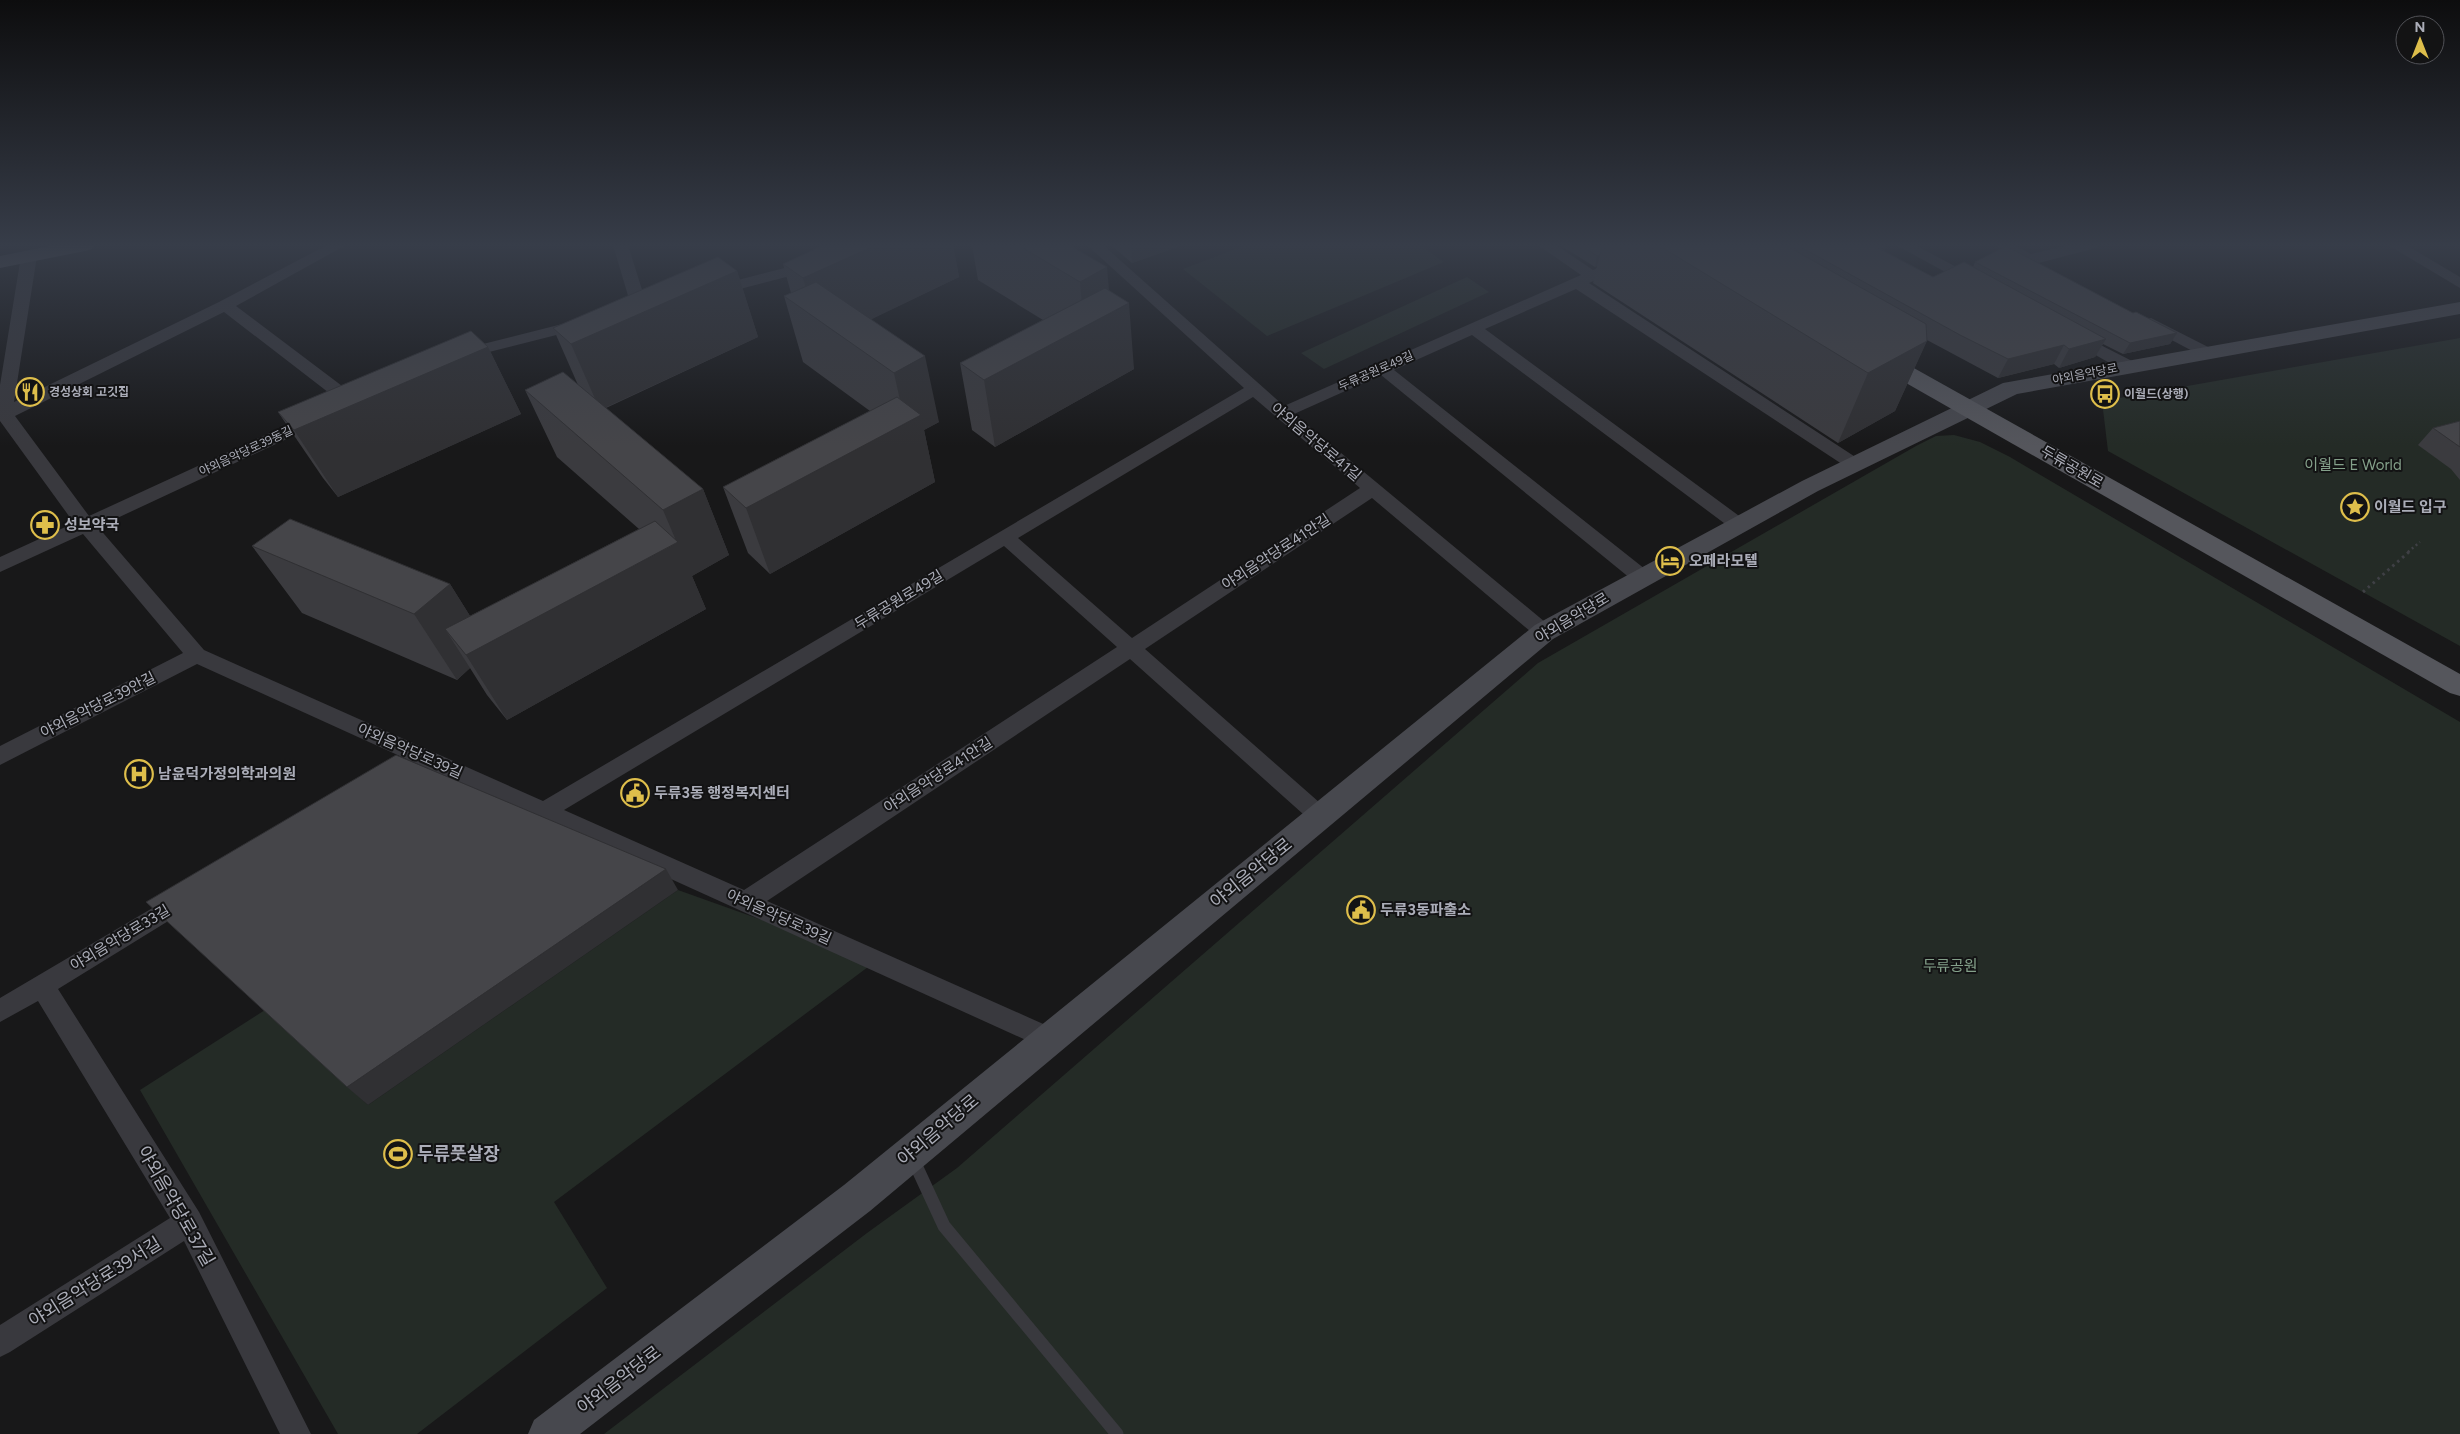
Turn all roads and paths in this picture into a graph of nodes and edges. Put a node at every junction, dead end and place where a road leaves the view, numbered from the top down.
1 (19, 312) edge
2 (211, 312) edge
3 (234, 312) edge
4 (629, 312) edge
5 (1168, 312) edge
6 (1510, 312) edge
7 (1633, 312) edge
8 (2438, 312) edge
9 (621, 314) edge
10 (2139, 317) edge
11 (602, 319) edge
12 (1473, 328) junction
13 (2059, 328) edge
14 (1858, 345) edge
15 (2208, 353) junction
16 (449, 357) edge
17 (2128, 366) junction
18 (1382, 368) junction
19 (1254, 389) junction
20 (370, 394) edge
21 (352, 402) junction
22 (1968, 408) junction
23 (1282, 413) junction
24 (2, 414) edge
25 (1854, 464) junction
26 (1372, 488) junction
27 (1739, 525) junction
28 (86, 526) junction
29 (1005, 537) junction
30 (2420, 542) dead end
31 (0, 565) edge
32 (1643, 578) junction
33 (2363, 592) dead end
34 (1544, 632) junction
35 (1131, 648) junction
36 (197, 655) junction
37 (2460, 686) edge
38 (0, 756) edge
39 (420, 756) junction
40 (395, 771) edge
41 (544, 811) junction
42 (1320, 816) junction
43 (202, 888) edge
44 (746, 902) junction
45 (42, 986) junction
46 (0, 1011) edge
47 (1050, 1039) junction
48 (910, 1154) junction
49 (190, 1222) junction
50 (0, 1342) edge
51 (296, 1434) edge
52 (548, 1434) edge
53 (1117, 1434) edge

1 - 24 street
2 - 24 street
3 - 21 street
4 - 9 street
5 - 19 street, 야외음악당로41길
6 - 12 street, 두류공원로49길
7 - 25 street
8 - 15 main road, 야외음악당로
10 - 15 street
11 - 16 street
12 - 18 street, 두류공원로49길
12 - 27 street
13 - 17 street
14 - 22 main road, 두류공원로
15 - 17 main road, 야외음악당로
17 - 22 main road, 야외음악당로
18 - 23 street, 두류공원로49길
18 - 32 street
19 - 23 street, 야외음악당로41길
19 - 29 street, 두류공원로49길
20 - 21 street, 야외음악당로39동길
21 - 28 street, 야외음악당로39동길
22 - 25 main road, 야외음악당로
22 - 37 main road, 두류공원로
23 - 26 street, 야외음악당로41길
24 - 28 street, 야외음악당로39길
25 - 27 main road, 야외음악당로
26 - 34 street, 야외음악당로41길
26 - 35 street, 야외음악당로41안길
27 - 32 main road, 야외음악당로
28 - 31 street
28 - 36 street, 야외음악당로39길
29 - 35 street
29 - 41 street, 두류공원로49길
30 - 33 path
32 - 34 main road, 야외음악당로
34 - 42 main road, 야외음악당로
35 - 42 street
35 - 44 street, 야외음악당로41안길
36 - 38 street, 야외음악당로39안길
36 - 39 street, 야외음악당로39길
39 - 40 street
39 - 41 street, 야외음악당로39길
41 - 44 street, 야외음악당로39길
42 - 47 main road, 야외음악당로
43 - 45 street, 야외음악당로33길
44 - 47 street, 야외음악당로39길
45 - 46 street, 야외음악당로33길
45 - 49 street, 야외음악당로37길
47 - 48 main road, 야외음악당로
48 - 52 main road, 야외음악당로
48 - 53 lane
49 - 50 street, 야외음악당로39서길
49 - 51 street, 야외음악당로37길

